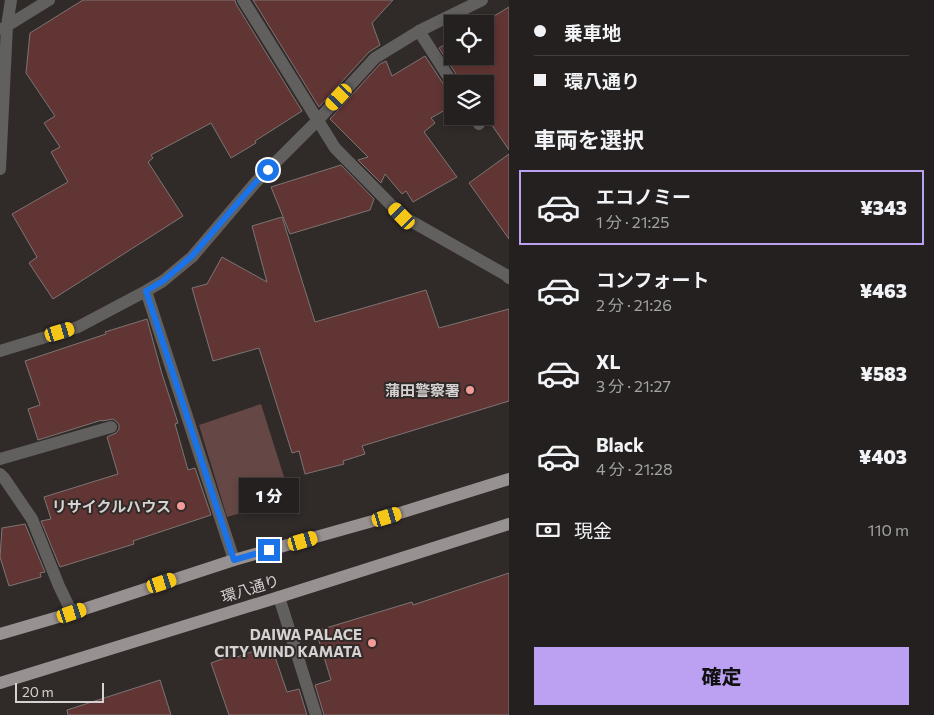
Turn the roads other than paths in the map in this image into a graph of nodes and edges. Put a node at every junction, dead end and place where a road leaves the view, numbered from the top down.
1 (10, 0) edge
2 (49, 0) edge
3 (243, 0) edge
4 (482, 0) edge
5 (4, 28) edge
6 (420, 31) junction
7 (447, 75) edge
8 (318, 120) junction
9 (0, 170) edge
10 (509, 278) edge
11 (146, 291) junction
12 (0, 351) edge
13 (111, 427) dead end
14 (0, 459) edge
15 (0, 474) edge
16 (509, 479) edge
17 (509, 524) edge
18 (234, 560) junction
19 (278, 597) junction
20 (72, 613) junction
21 (0, 634) edge
22 (0, 683) edge
23 (316, 715) edge

1 - 5 street
2 - 5 street
3 - 8 street
4 - 6 street
5 - 9 street
6 - 7 street
6 - 8 street
8 - 10 street
8 - 11 street
11 - 12 street
11 - 18 street
13 - 14 street
15 - 20 street
16 - 18 main road, 環八通り
17 - 19 main road, 環八通り
18 - 20 main road, 環八通り
19 - 22 main road, 環八通り
19 - 23 street
20 - 21 main road, 環八通り

